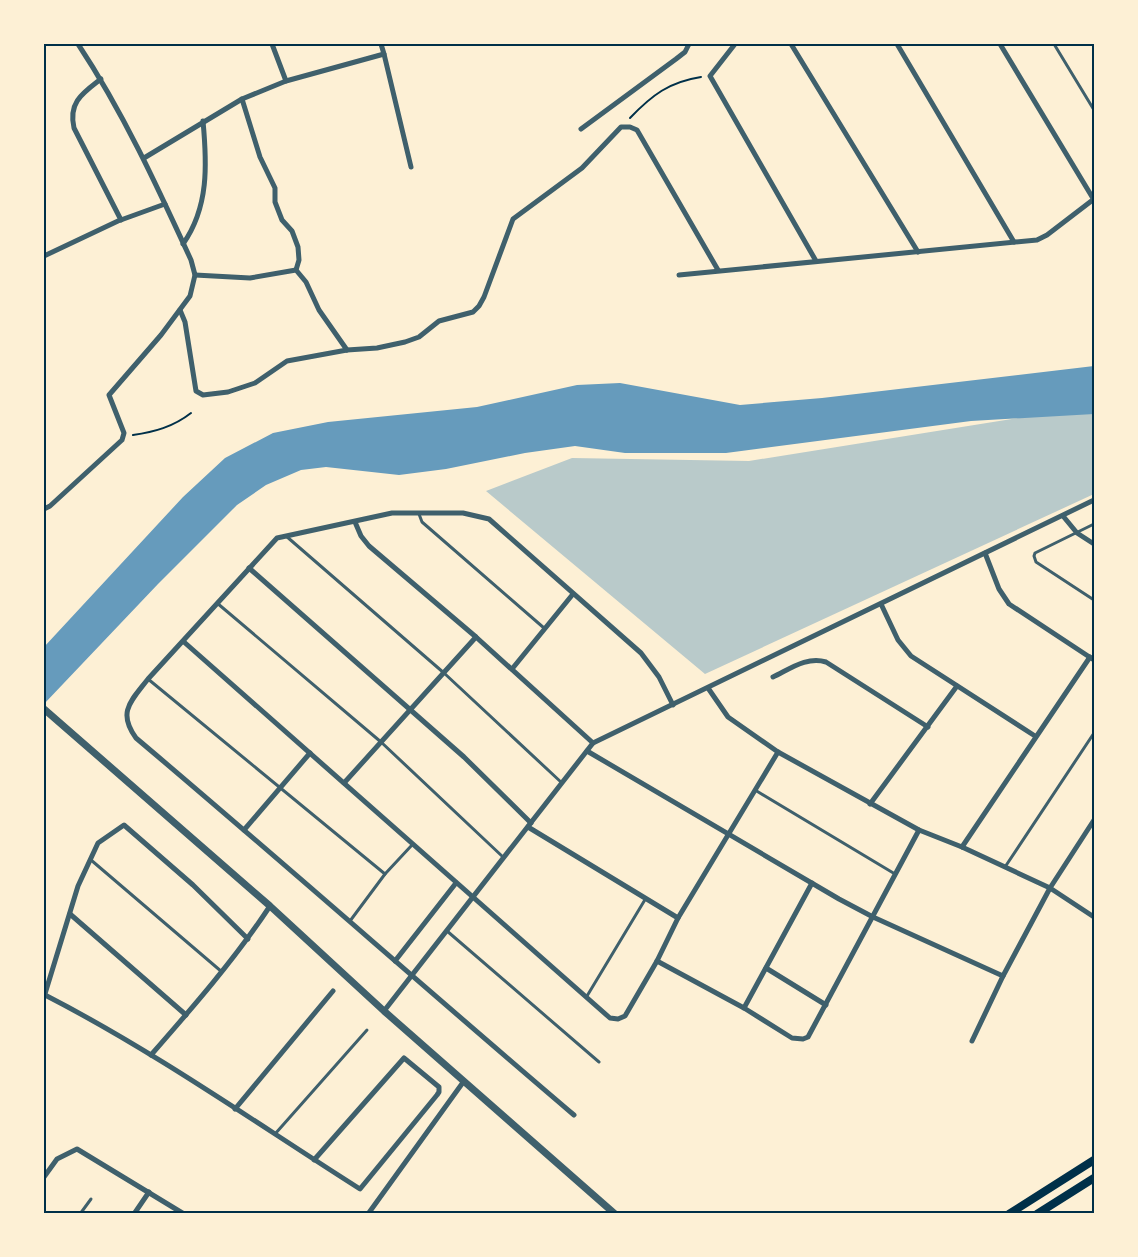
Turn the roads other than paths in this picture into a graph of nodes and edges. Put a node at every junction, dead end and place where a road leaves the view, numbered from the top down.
1 (78, 44) edge
2 (272, 44) edge
3 (381, 44) edge
4 (689, 44) edge
5 (735, 44) edge
6 (791, 44) edge
7 (897, 44) edge
8 (1000, 44) edge
9 (1054, 44) edge
10 (384, 54) junction
11 (101, 79) junction
12 (286, 81) junction
13 (242, 99) junction
14 (1095, 110) edge
15 (203, 121) junction
16 (581, 129) dead end
17 (144, 158) junction
18 (411, 167) dead end
19 (1094, 199) edge
20 (165, 204) junction
21 (121, 220) junction
22 (1014, 242) junction
23 (183, 244) junction
24 (918, 252) junction
25 (44, 256) edge
26 (816, 261) junction
27 (296, 270) junction
28 (718, 270) junction
29 (679, 274) dead end
30 (195, 275) junction
31 (180, 310) junction
32 (347, 350) junction
33 (1095, 500) edge
34 (44, 509) edge
35 (418, 513) junction
36 (1063, 516) junction
37 (355, 522) junction
38 (1095, 524) edge
39 (1077, 532) junction
40 (285, 535) junction
41 (1095, 544) edge
42 (985, 553) junction
43 (249, 568) junction
44 (573, 594) junction
45 (1095, 600) edge
46 (217, 603) junction
47 (881, 604) junction
48 (545, 629) junction
49 (476, 637) junction
50 (183, 642) junction
51 (1092, 658) edge
52 (512, 669) junction
53 (444, 673) junction
54 (773, 677) dead end
55 (148, 679) junction
56 (957, 686) junction
57 (708, 688) junction
58 (673, 705) junction
59 (44, 710) edge
60 (410, 710) junction
61 (927, 727) junction
62 (1095, 733) edge
63 (1035, 736) junction
64 (381, 742) junction
65 (593, 743) junction
66 (587, 751) junction
67 (778, 752) junction
68 (310, 753) junction
69 (344, 783) junction
70 (562, 783) junction
71 (279, 789) junction
72 (754, 790) junction
73 (870, 804) junction
74 (1095, 820) edge
75 (529, 825) junction
76 (244, 830) junction
77 (919, 830) junction
78 (727, 834) junction
79 (414, 844) junction
80 (962, 847) junction
81 (504, 858) junction
82 (91, 859) junction
83 (1005, 867) junction
84 (385, 874) junction
85 (895, 874) junction
86 (456, 883) junction
87 (812, 883) junction
88 (1050, 888) junction
89 (473, 897) junction
90 (646, 898) junction
91 (270, 906) junction
92 (70, 914) junction
93 (1094, 915) edge
94 (873, 917) junction
95 (678, 918) junction
96 (349, 922) junction
97 (447, 931) junction
98 (248, 939) junction
99 (395, 961) junction
100 (657, 961) junction
101 (766, 968) junction
102 (222, 972) junction
103 (1003, 976) junction
104 (411, 977) junction
105 (333, 991) dead end
106 (44, 996) edge
107 (587, 996) junction
108 (826, 1005) junction
109 (744, 1008) junction
110 (384, 1011) junction
111 (186, 1015) junction
112 (366, 1030) dead end
113 (972, 1041) dead end
114 (151, 1056) junction
115 (599, 1062) dead end
116 (464, 1081) junction
117 (235, 1109) junction
118 (574, 1115) dead end
119 (275, 1134) junction
120 (315, 1160) junction
121 (1095, 1160) edge
122 (44, 1178) edge
123 (1095, 1178) edge
124 (149, 1192) junction
125 (91, 1199) dead end
126 (80, 1214) edge
127 (134, 1214) edge
128 (184, 1214) edge
129 (368, 1214) edge
130 (615, 1214) edge
131 (1009, 1214) edge
132 (1037, 1214) edge

1 - 11 street
2 - 12 street
3 - 10 street
4 - 16 street
5 - 26 street
6 - 24 street
7 - 22 street
8 - 19 street
9 - 14 lane
10 - 12 street
10 - 18 street
11 - 17 street
11 - 21 street
12 - 13 street
13 - 15 street
13 - 27 street
15 - 17 street
15 - 23 street
17 - 20 street
19 - 22 street
20 - 21 street
20 - 23 street
21 - 25 street
22 - 24 street
23 - 30 street
24 - 26 street
26 - 28 street
27 - 30 street
27 - 32 street
28 - 29 street
28 - 32 street
30 - 31 street
31 - 32 street
31 - 34 street
33 - 36 street
35 - 37 street
35 - 44 street
35 - 48 lane
36 - 39 street
36 - 42 street
37 - 40 street
37 - 49 street
38 - 39 lane
39 - 41 street
39 - 45 lane
40 - 43 street
40 - 53 lane
42 - 47 street
42 - 51 street
43 - 46 street
43 - 60 street
44 - 48 street
44 - 58 street
46 - 50 street
46 - 64 lane
47 - 56 street
47 - 57 street
48 - 52 street
49 - 52 street
49 - 53 street
50 - 55 street
50 - 68 street
51 - 63 street
52 - 65 street
53 - 60 street
53 - 70 lane
54 - 61 street
55 - 71 lane
55 - 76 street
56 - 61 street
56 - 63 street
57 - 58 street
57 - 67 street
58 - 65 street
59 - 91 street
60 - 64 street
60 - 75 street
61 - 73 street
62 - 83 lane
63 - 80 street
64 - 69 street
64 - 81 lane
65 - 66 street
66 - 70 street
66 - 78 street
67 - 72 street
67 - 73 street
68 - 69 street
68 - 71 street
69 - 79 street
70 - 75 street
71 - 76 street
71 - 84 lane
72 - 78 street
72 - 85 lane
73 - 77 street
74 - 88 street
75 - 81 street
75 - 90 street
76 - 96 street
77 - 80 street
77 - 85 street
78 - 87 street
78 - 95 street
79 - 84 lane
79 - 86 street
80 - 83 street
81 - 89 street
82 - 92 street
82 - 98 street
82 - 102 lane
83 - 88 street
84 - 96 lane
85 - 94 street
86 - 89 street
86 - 99 street
87 - 94 street
87 - 101 street
88 - 93 street
88 - 103 street
89 - 97 street
89 - 107 street
90 - 95 street
90 - 107 lane
91 - 98 street
91 - 110 street
92 - 106 street
92 - 111 street
94 - 103 street
94 - 108 street
95 - 100 street
96 - 99 street
97 - 104 street
97 - 115 lane
98 - 102 street
99 - 104 street
100 - 107 street
100 - 109 street
101 - 108 street
101 - 109 street
102 - 111 street
103 - 113 street
104 - 110 street
104 - 118 street
105 - 117 street
106 - 114 street
108 - 109 street
110 - 116 street
111 - 114 street
112 - 119 lane
114 - 117 street
116 - 129 street
116 - 130 street
117 - 119 street
119 - 120 street
120 - 120 street
121 - 131 main road
122 - 124 street
123 - 132 main road
124 - 127 street
124 - 128 street
125 - 126 lane

